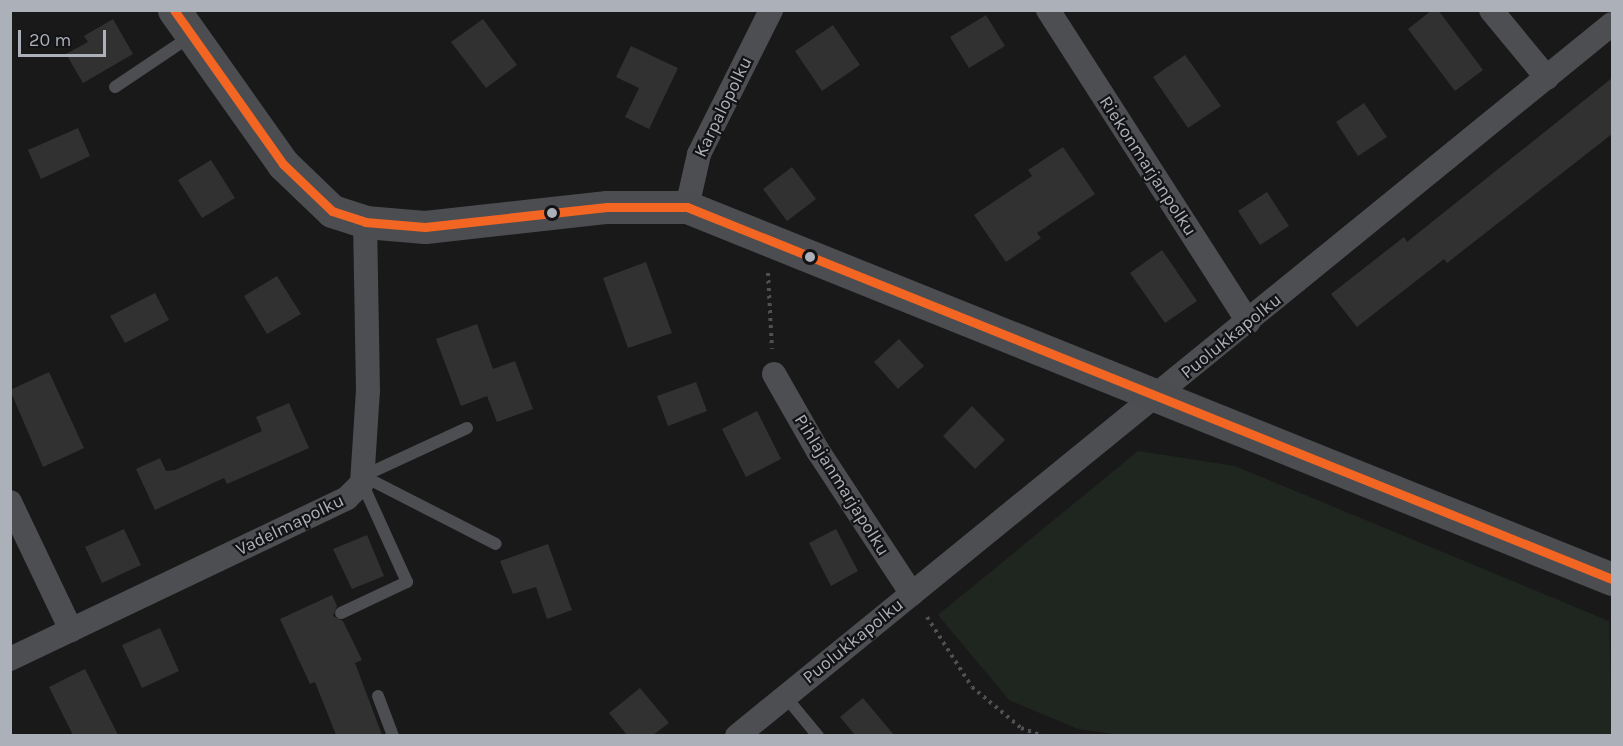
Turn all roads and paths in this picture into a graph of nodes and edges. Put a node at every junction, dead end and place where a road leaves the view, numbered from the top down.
1 (771, 10) edge
2 (1048, 10) edge
3 (1491, 10) edge
4 (183, 23) edge
5 (1612, 24) edge
6 (1546, 78) junction
7 (115, 87) dead end
8 (687, 207) junction
9 (365, 222) junction
10 (768, 262) dead end
11 (1248, 322) junction
12 (774, 374) joint
13 (1158, 396) junction
14 (467, 428) dead end
15 (363, 480) junction
16 (10, 502) edge
17 (496, 544) dead end
18 (1612, 579) edge
19 (912, 594) junction
20 (341, 613) dead end
21 (71, 630) junction
22 (10, 659) edge
23 (378, 696) dead end
24 (785, 696) junction
25 (393, 735) edge
26 (737, 735) edge
27 (819, 735) edge
28 (1043, 735) edge

1 - 8 street, Karpalopolku
2 - 11 street, Riekonmarjanpolku
3 - 6 street
4 - 7 lane
4 - 9 street
5 - 6 street, Puolukkapolku
6 - 11 street, Puolukkapolku
8 - 9 street
8 - 13 street
9 - 15 street
10 - 12 path
11 - 13 street, Puolukkapolku
12 - 19 street, Pihlajanmarjapolku
13 - 18 street
13 - 19 street, Puolukkapolku
14 - 15 lane
15 - 17 lane
15 - 20 lane
15 - 21 street, Vadelmapolku
16 - 21 street
19 - 24 street, Puolukkapolku
19 - 28 path
21 - 22 street, Vadelmapolku
23 - 25 lane
24 - 26 street, Puolukkapolku
24 - 27 lane

